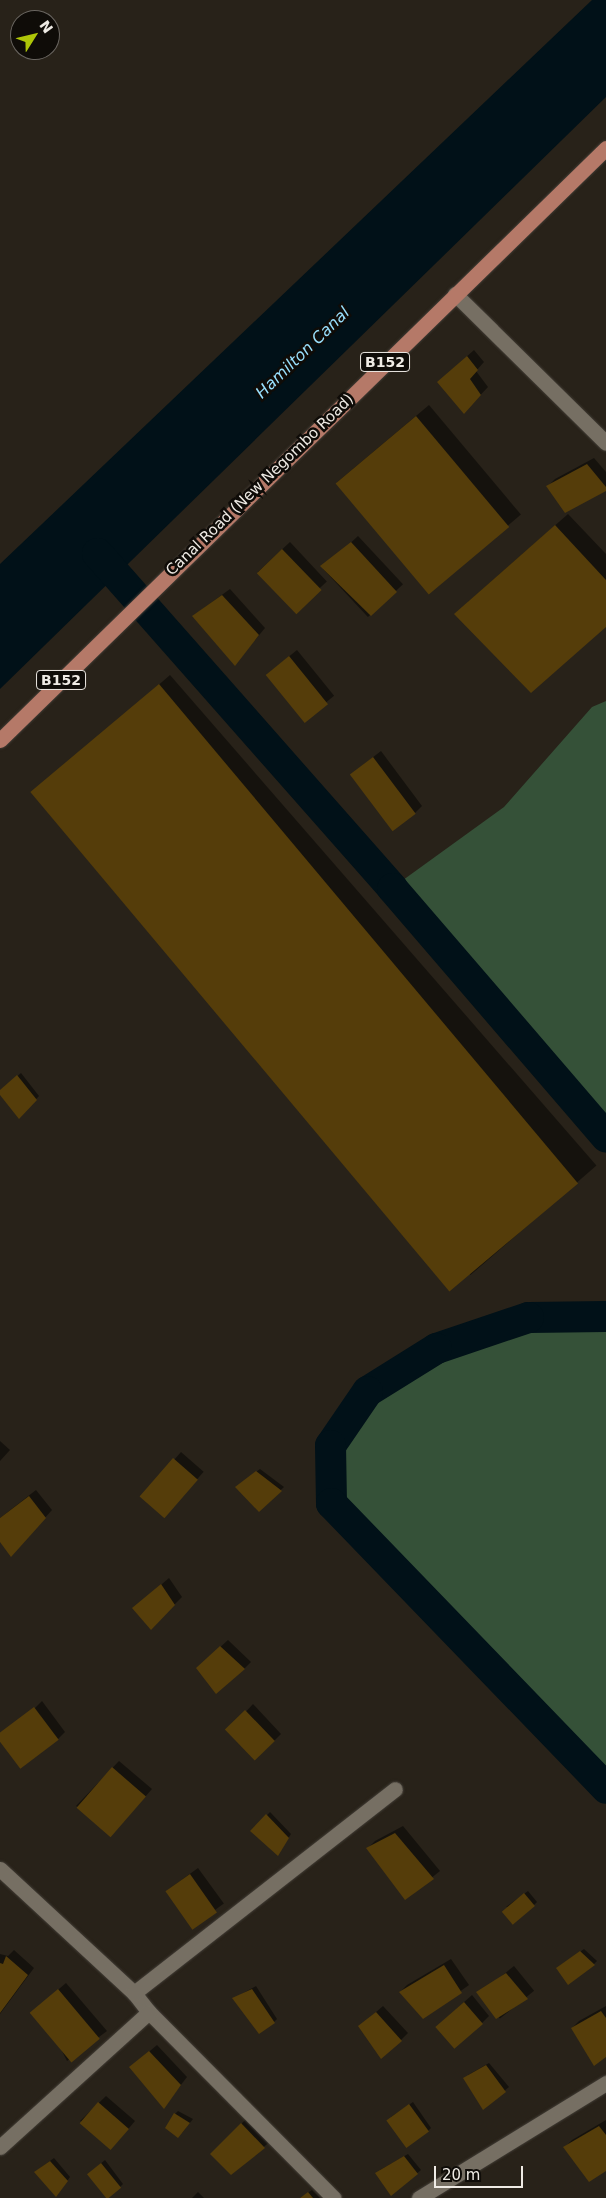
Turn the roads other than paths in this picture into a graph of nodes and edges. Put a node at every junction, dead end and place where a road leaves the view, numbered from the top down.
1 (606, 148) edge
2 (455, 294) junction
3 (606, 443) edge
4 (0, 740) edge
5 (395, 1789) dead end
6 (0, 1869) edge
7 (134, 1993) junction
8 (149, 2012) junction
9 (606, 2083) edge
10 (0, 2147) edge
11 (334, 2198) edge
12 (419, 2198) edge

1 - 2 main road, Canal Road (New Negombo Road) / B152
2 - 3 street
2 - 4 main road, Canal Road (New Negombo Road) / B152
5 - 7 street
6 - 7 street
7 - 8 street
8 - 10 street
8 - 11 street
9 - 12 street

